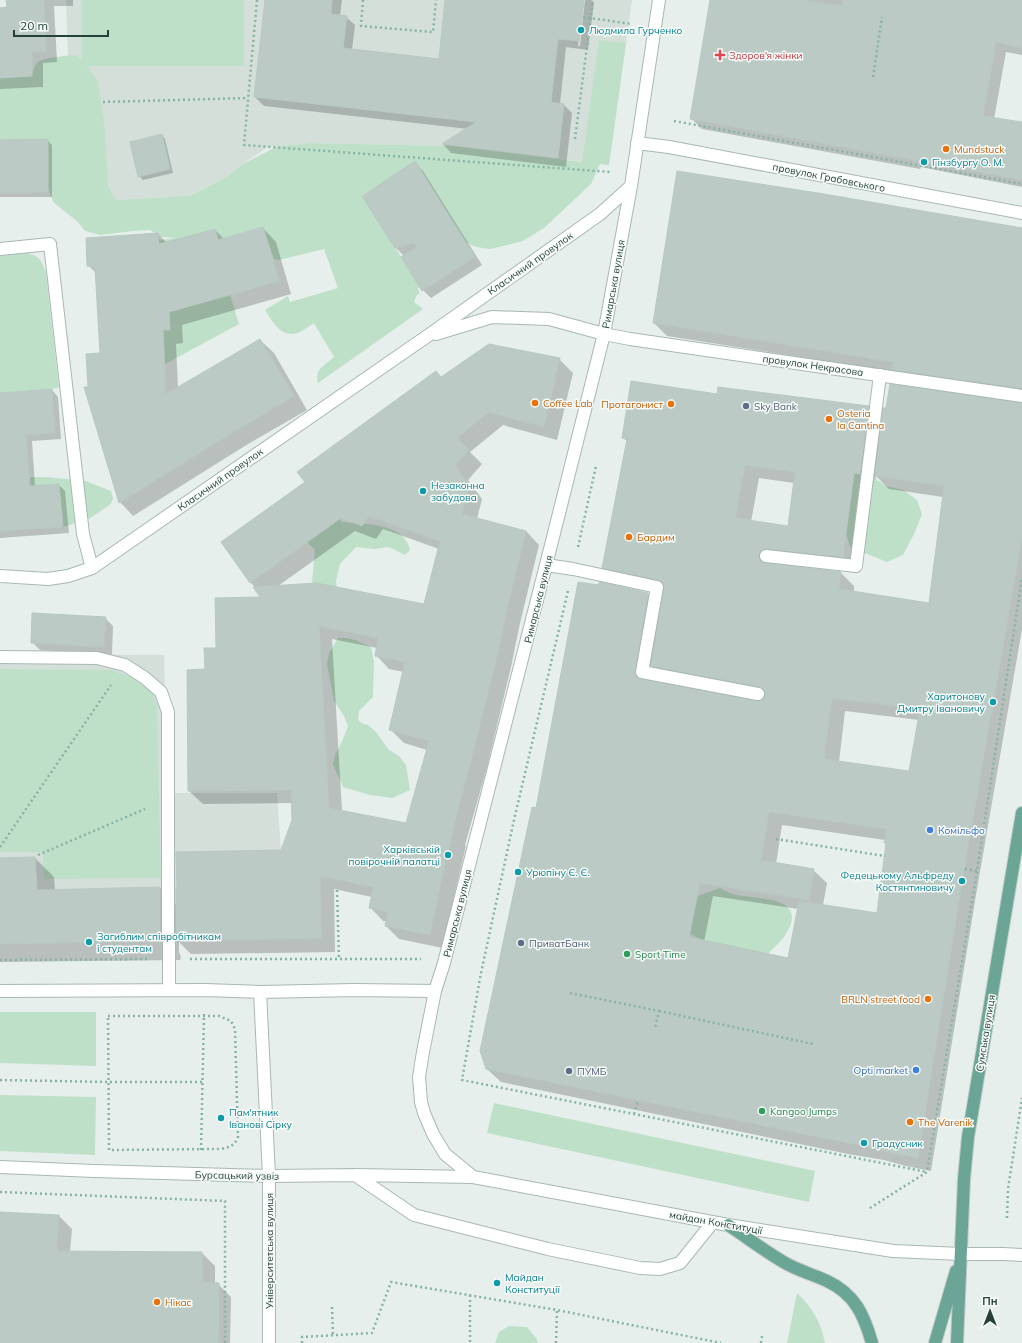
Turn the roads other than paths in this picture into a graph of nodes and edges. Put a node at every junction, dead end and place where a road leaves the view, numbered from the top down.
1 (659, 0) edge
2 (637, 143) junction
3 (631, 186) junction
4 (1022, 213) edge
5 (0, 249) edge
6 (604, 334) junction
7 (426, 337) junction
8 (880, 375) junction
9 (1022, 396) edge
10 (766, 556) dead end
11 (546, 565) junction
12 (92, 568) junction
13 (0, 576) edge
14 (0, 657) edge
15 (758, 694) dead end
16 (1022, 813) edge
17 (169, 990) junction
18 (0, 991) edge
19 (435, 991) junction
20 (260, 992) junction
21 (0, 1167) edge
22 (355, 1174) junction
23 (269, 1176) junction
24 (473, 1177) junction
25 (714, 1222) junction
26 (728, 1225) junction
27 (961, 1254) junction
28 (1022, 1255) edge
29 (269, 1343) edge
30 (872, 1343) edge
31 (935, 1343) edge
32 (957, 1343) edge

1 - 2 street, Римарська вулиця
2 - 3 street, Римарська вулиця
2 - 4 street, провулок Грабовського
3 - 6 street, Римарська вулиця
3 - 7 street, Класичний провулок
5 - 12 street
6 - 7 street, Класичний провулок
6 - 8 street, провулок Некрасова
6 - 11 street, Римарська вулиця
7 - 12 street, Класичний провулок
8 - 9 street, провулок Некрасова
8 - 10 street
11 - 15 street
11 - 19 street, Римарська вулиця
12 - 13 street, Класичний провулок
14 - 17 street
16 - 27 main road, Сумська вулиця
17 - 18 street
17 - 20 street
19 - 20 street
19 - 24 street, Римарська вулиця
20 - 23 street, Університетська вулиця
21 - 23 street, Бурсацький узвіз
22 - 23 street, Бурсацький узвіз
22 - 24 street, Бурсацький узвіз
22 - 25 street
23 - 29 street, Університетська вулиця
24 - 25 street, майдан Конституції
25 - 26 street, майдан Конституції
26 - 27 street, майдан Конституції
26 - 30 main road
27 - 28 street, майдан Конституції
27 - 31 main road
27 - 32 main road

